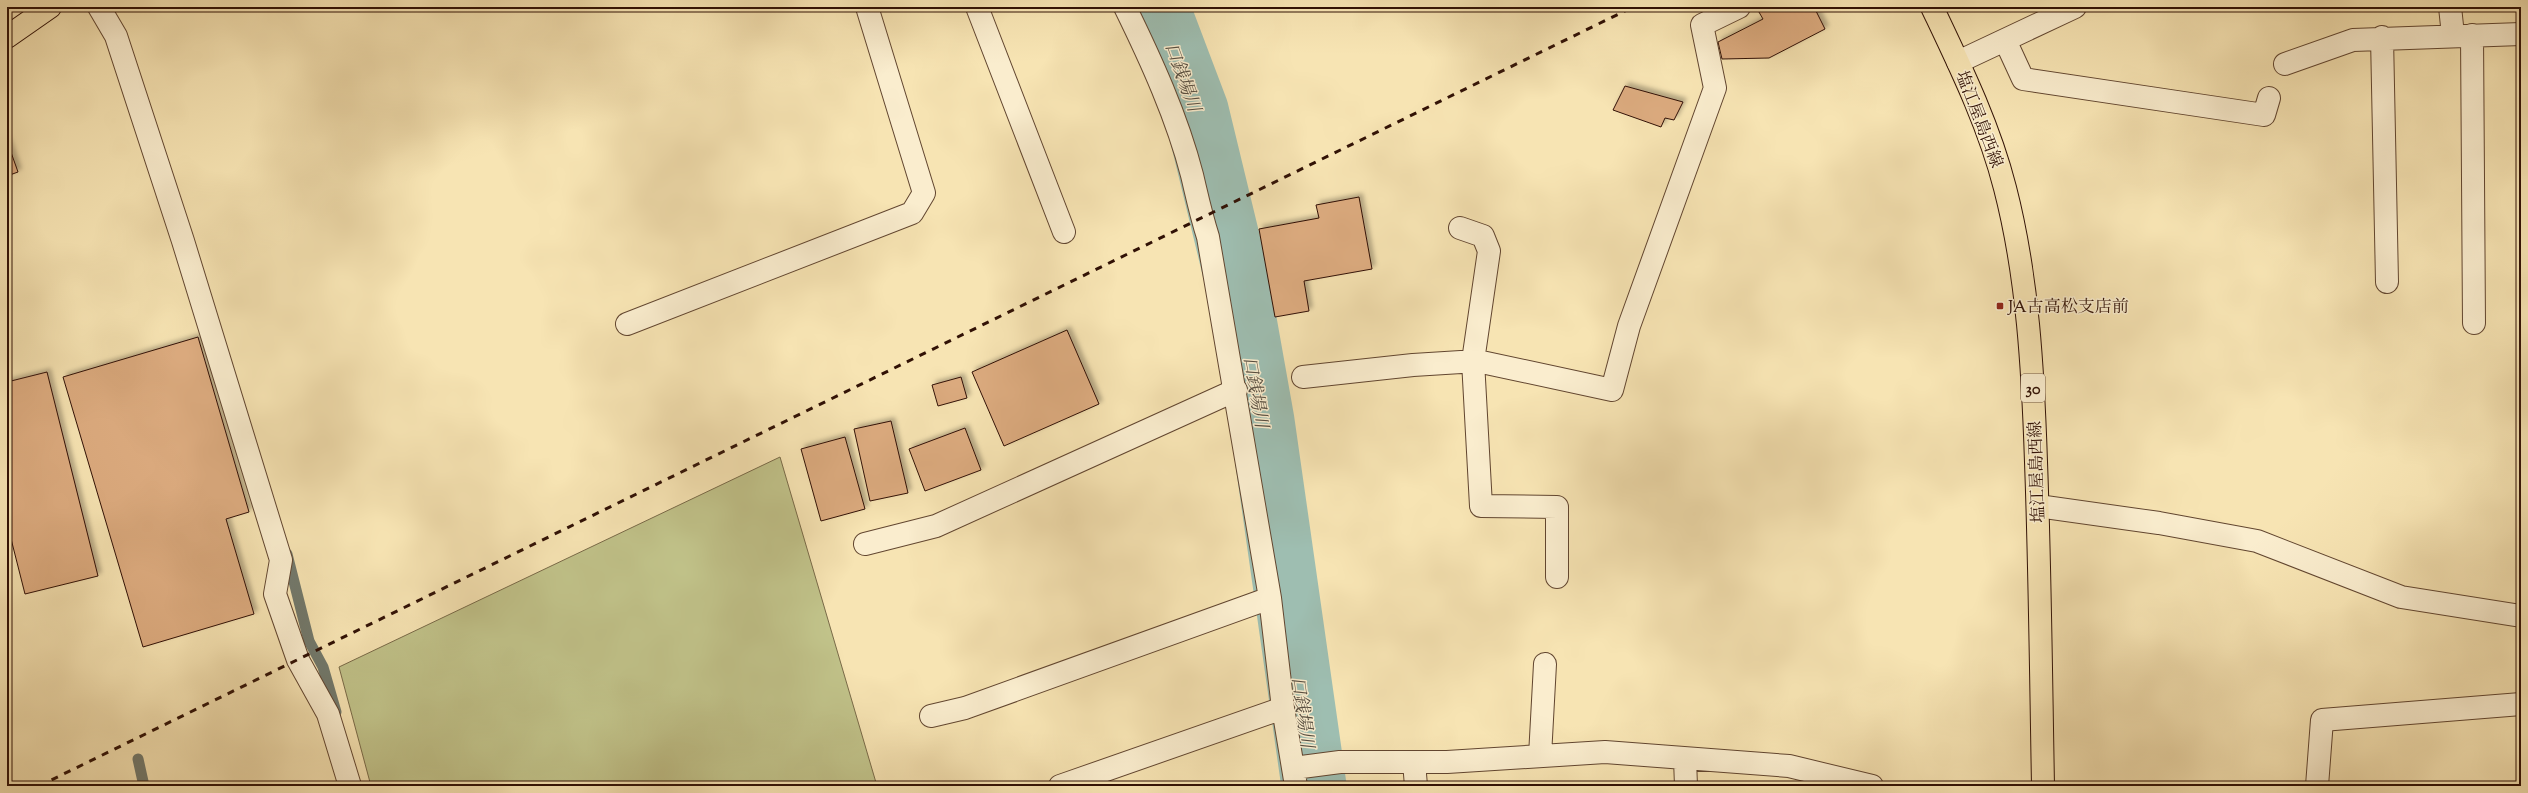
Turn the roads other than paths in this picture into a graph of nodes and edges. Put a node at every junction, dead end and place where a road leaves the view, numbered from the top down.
1 (50, 7) edge
2 (99, 7) edge
3 (867, 7) edge
4 (977, 7) edge
5 (1125, 7) edge
6 (1739, 7) edge
7 (1932, 7) edge
8 (2075, 7) edge
9 (2450, 7) edge
10 (2521, 34) edge
11 (2462, 35) junction
12 (7, 37) edge
13 (2382, 37) junction
14 (2005, 40) junction
15 (1958, 62) junction
16 (2286, 64) dead end
17 (2269, 98) dead end
18 (1460, 228) dead end
19 (1064, 232) dead end
20 (2387, 282) dead end
21 (2474, 323) dead end
22 (628, 324) dead end
23 (1473, 361) junction
24 (1302, 377) dead end
25 (1236, 390) junction
26 (2038, 506) junction
27 (864, 544) dead end
28 (1557, 577) dead end
29 (1270, 598) junction
30 (2521, 616) edge
31 (1545, 664) dead end
32 (2521, 704) edge
33 (1283, 708) junction
34 (931, 716) dead end
35 (1540, 756) junction
36 (1685, 759) junction
37 (1414, 762) junction
38 (1295, 777) edge
39 (350, 786) edge
40 (1060, 786) edge
41 (1416, 786) edge
42 (1686, 786) edge
43 (1872, 786) edge
44 (2043, 786) edge
45 (2317, 786) edge

1 - 12 main road
2 - 39 street
3 - 22 street
4 - 19 street
5 - 25 street
6 - 23 street
7 - 15 main road, 塩江屋島西線 / 30
8 - 14 street
9 - 11 street
10 - 11 street
11 - 13 street
11 - 21 street
13 - 16 street
13 - 20 street
14 - 15 street
14 - 17 street
15 - 26 main road, 塩江屋島西線 / 30
18 - 23 street
23 - 24 street
23 - 28 street
25 - 27 street
25 - 29 street
26 - 30 street
26 - 44 main road, 塩江屋島西線 / 30
29 - 33 street
29 - 34 street
31 - 35 street
32 - 45 street
33 - 38 street
33 - 40 street
35 - 36 street
35 - 37 street
36 - 42 street
36 - 43 street
37 - 38 street
37 - 41 street

